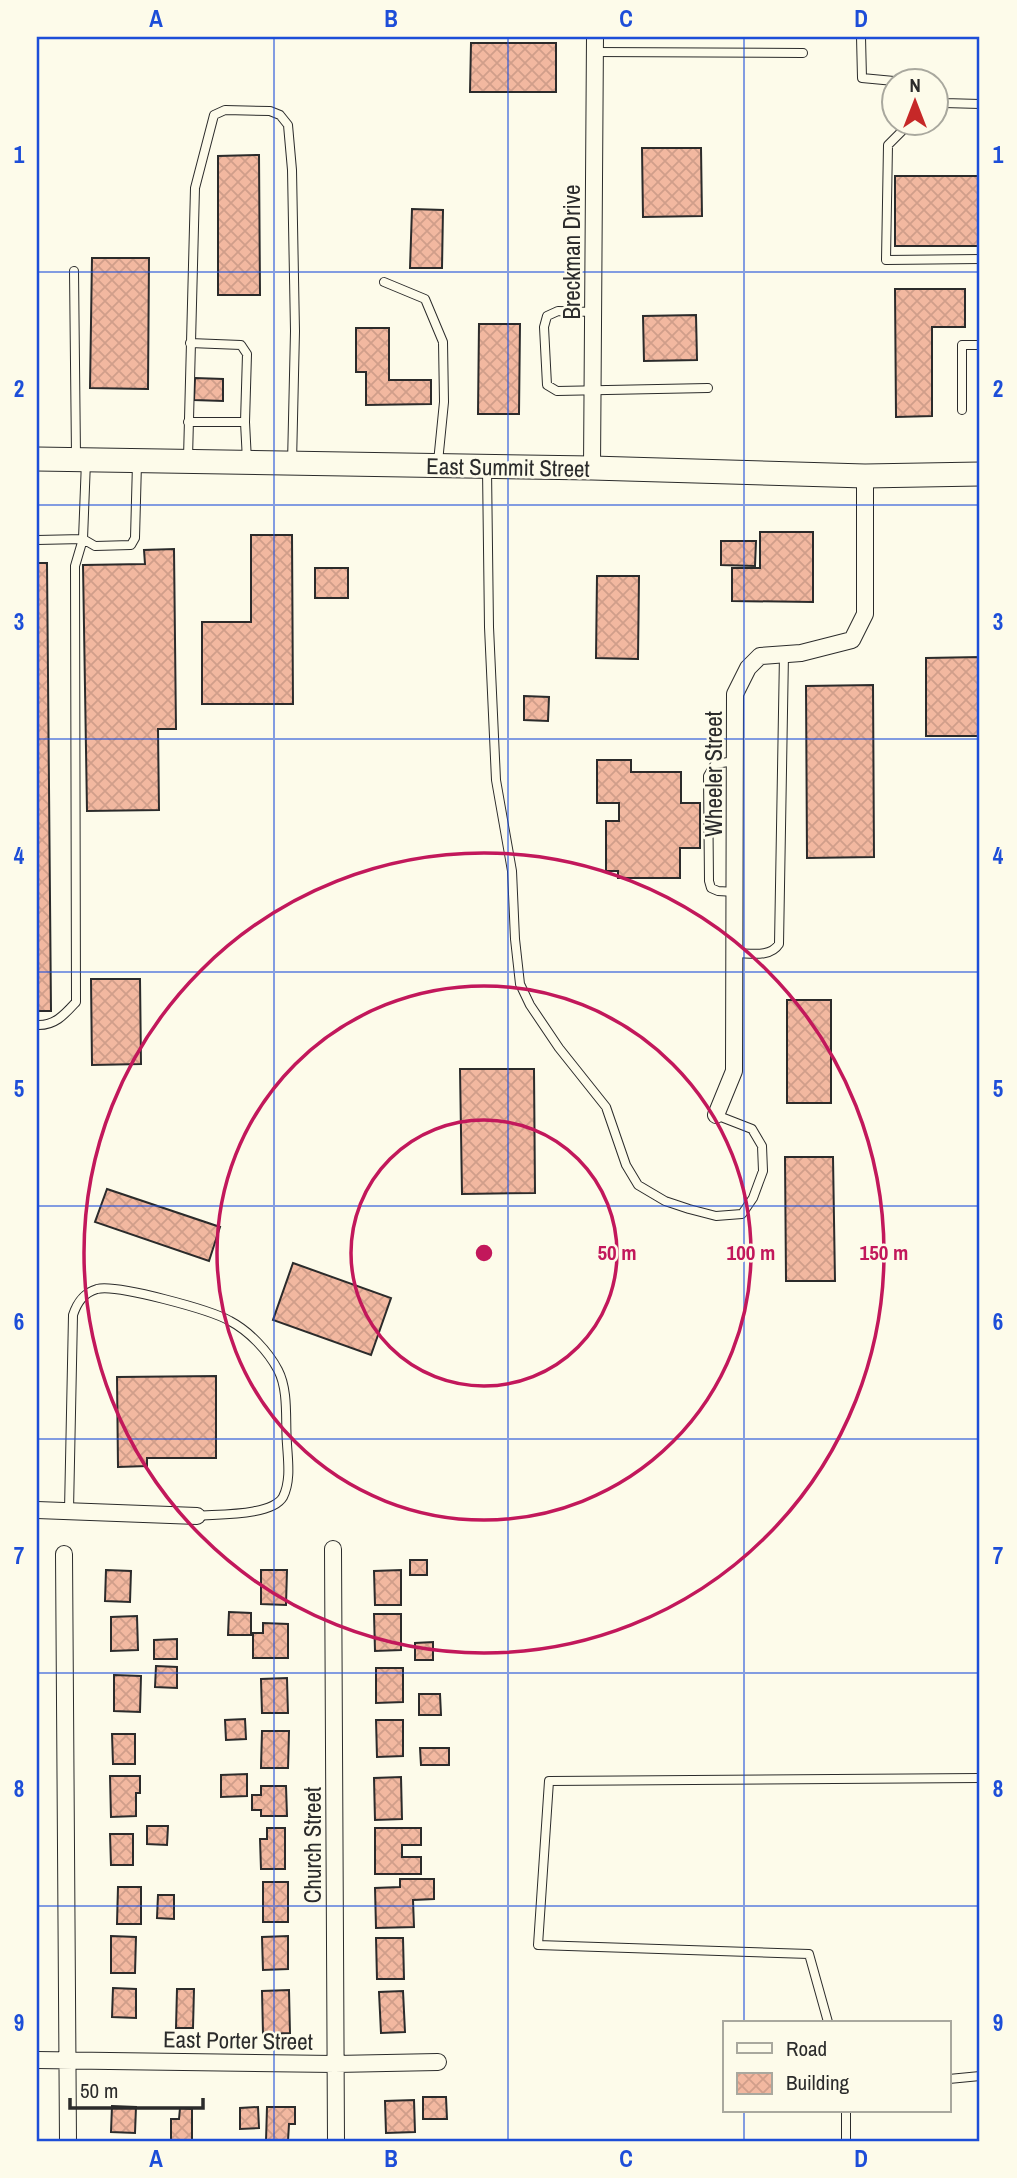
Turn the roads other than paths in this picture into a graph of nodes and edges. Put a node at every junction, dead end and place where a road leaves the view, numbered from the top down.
1 (862, 37) edge
2 (595, 45) edge
3 (803, 53) dead end
4 (880, 80) edge
5 (950, 103) edge
6 (980, 104) edge
7 (897, 136) edge
8 (980, 259) edge
9 (74, 271) dead end
10 (384, 282) dead end
11 (594, 312) junction
12 (190, 342) junction
13 (980, 345) edge
14 (708, 388) dead end
15 (593, 391) junction
16 (962, 410) dead end
17 (188, 422) junction
18 (245, 422) junction
19 (37, 459) edge
20 (81, 459) junction
21 (137, 460) junction
22 (187, 461) junction
23 (247, 462) junction
24 (292, 463) junction
25 (438, 465) junction
26 (487, 466) junction
27 (592, 468) junction
28 (980, 474) edge
29 (864, 476) junction
30 (83, 539) junction
31 (37, 540) edge
32 (784, 654) junction
33 (736, 761) junction
34 (735, 892) junction
35 (735, 953) junction
36 (37, 1025) edge
37 (716, 1115) joint
38 (37, 1510) edge
39 (69, 1510) junction
40 (197, 1516) joint
41 (333, 1549) dead end
42 (64, 1554) dead end
43 (980, 1778) edge
44 (828, 2021) edge
45 (37, 2060) edge
46 (67, 2060) junction
47 (438, 2062) dead end
48 (335, 2064) junction
49 (980, 2076) edge
50 (950, 2080) edge
51 (846, 2112) edge
52 (68, 2141) edge
53 (336, 2141) edge
54 (846, 2141) edge

1 - 4 lane
2 - 3 lane
2 - 11 street, Breckman Drive
5 - 6 lane
7 - 8 lane
9 - 20 lane
10 - 25 lane
11 - 15 street, Breckman Drive
11 - 15 lane
12 - 17 lane
12 - 18 lane
12 - 24 lane
13 - 16 lane
14 - 15 lane
15 - 27 street, Breckman Drive
17 - 18 lane
17 - 22 lane
18 - 23 lane
19 - 20 street, East Summit Street
20 - 21 street, East Summit Street
20 - 30 lane
21 - 22 street, East Summit Street
21 - 30 lane
22 - 23 street, East Summit Street
23 - 24 street, East Summit Street
24 - 25 street, East Summit Street
25 - 26 street, East Summit Street
26 - 27 street, East Summit Street
26 - 37 lane
27 - 29 street, East Summit Street
28 - 29 street, East Summit Street
29 - 32 street, Wheeler Street
30 - 31 lane
30 - 36 lane
32 - 33 street, Wheeler Street
32 - 35 lane
33 - 34 street, Wheeler Street
33 - 34 lane
34 - 35 street, Wheeler Street
35 - 37 street, Wheeler Street
38 - 39 street
39 - 40 street
39 - 40 lane
41 - 48 street, Church Street
42 - 46 street
43 - 44 lane
45 - 46 street, East Porter Street
46 - 48 street, East Porter Street
46 - 52 street
47 - 48 street, East Porter Street
48 - 53 street, Church Street
49 - 50 lane
51 - 54 lane

